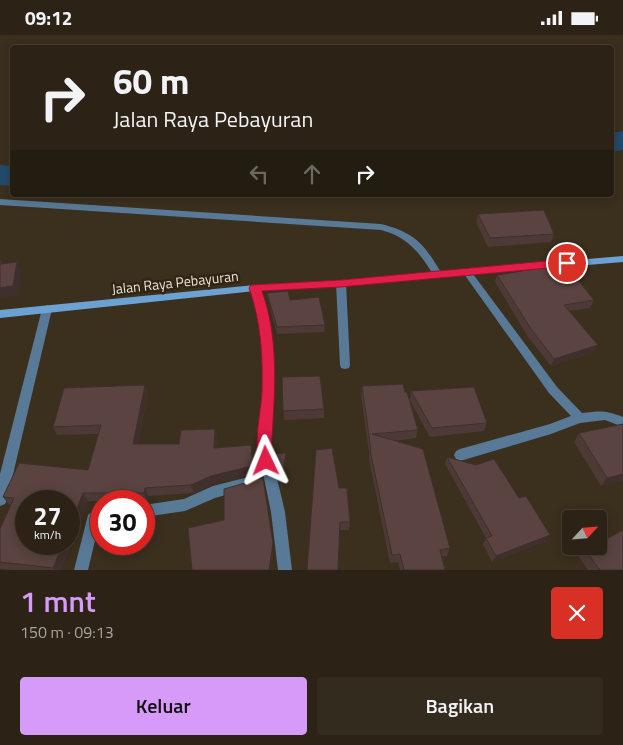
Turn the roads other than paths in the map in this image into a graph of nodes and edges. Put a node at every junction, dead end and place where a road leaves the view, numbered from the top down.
1 (0, 202) edge
2 (623, 259) edge
3 (467, 272) junction
4 (437, 274) junction
5 (341, 283) junction
6 (255, 288) junction
7 (47, 309) junction
8 (0, 314) edge
9 (346, 365) dead end
10 (580, 418) junction
11 (623, 422) edge
12 (460, 455) dead end
13 (270, 477) junction
14 (0, 499) edge
15 (155, 509) edge
16 (90, 532) edge
17 (81, 570) edge
18 (285, 570) edge

1 - 4 street
2 - 3 main road, Jalan Raya Pebayuran
3 - 4 main road, Jalan Raya Pebayuran
3 - 10 street
4 - 5 main road, Jalan Raya Pebayuran
5 - 6 main road, Jalan Raya Pebayuran
5 - 9 street
6 - 7 main road, Jalan Raya Pebayuran
6 - 13 street
7 - 8 main road, Jalan Raya Pebayuran
7 - 14 street
10 - 11 street
10 - 12 street
13 - 15 street
13 - 18 street
16 - 17 street

